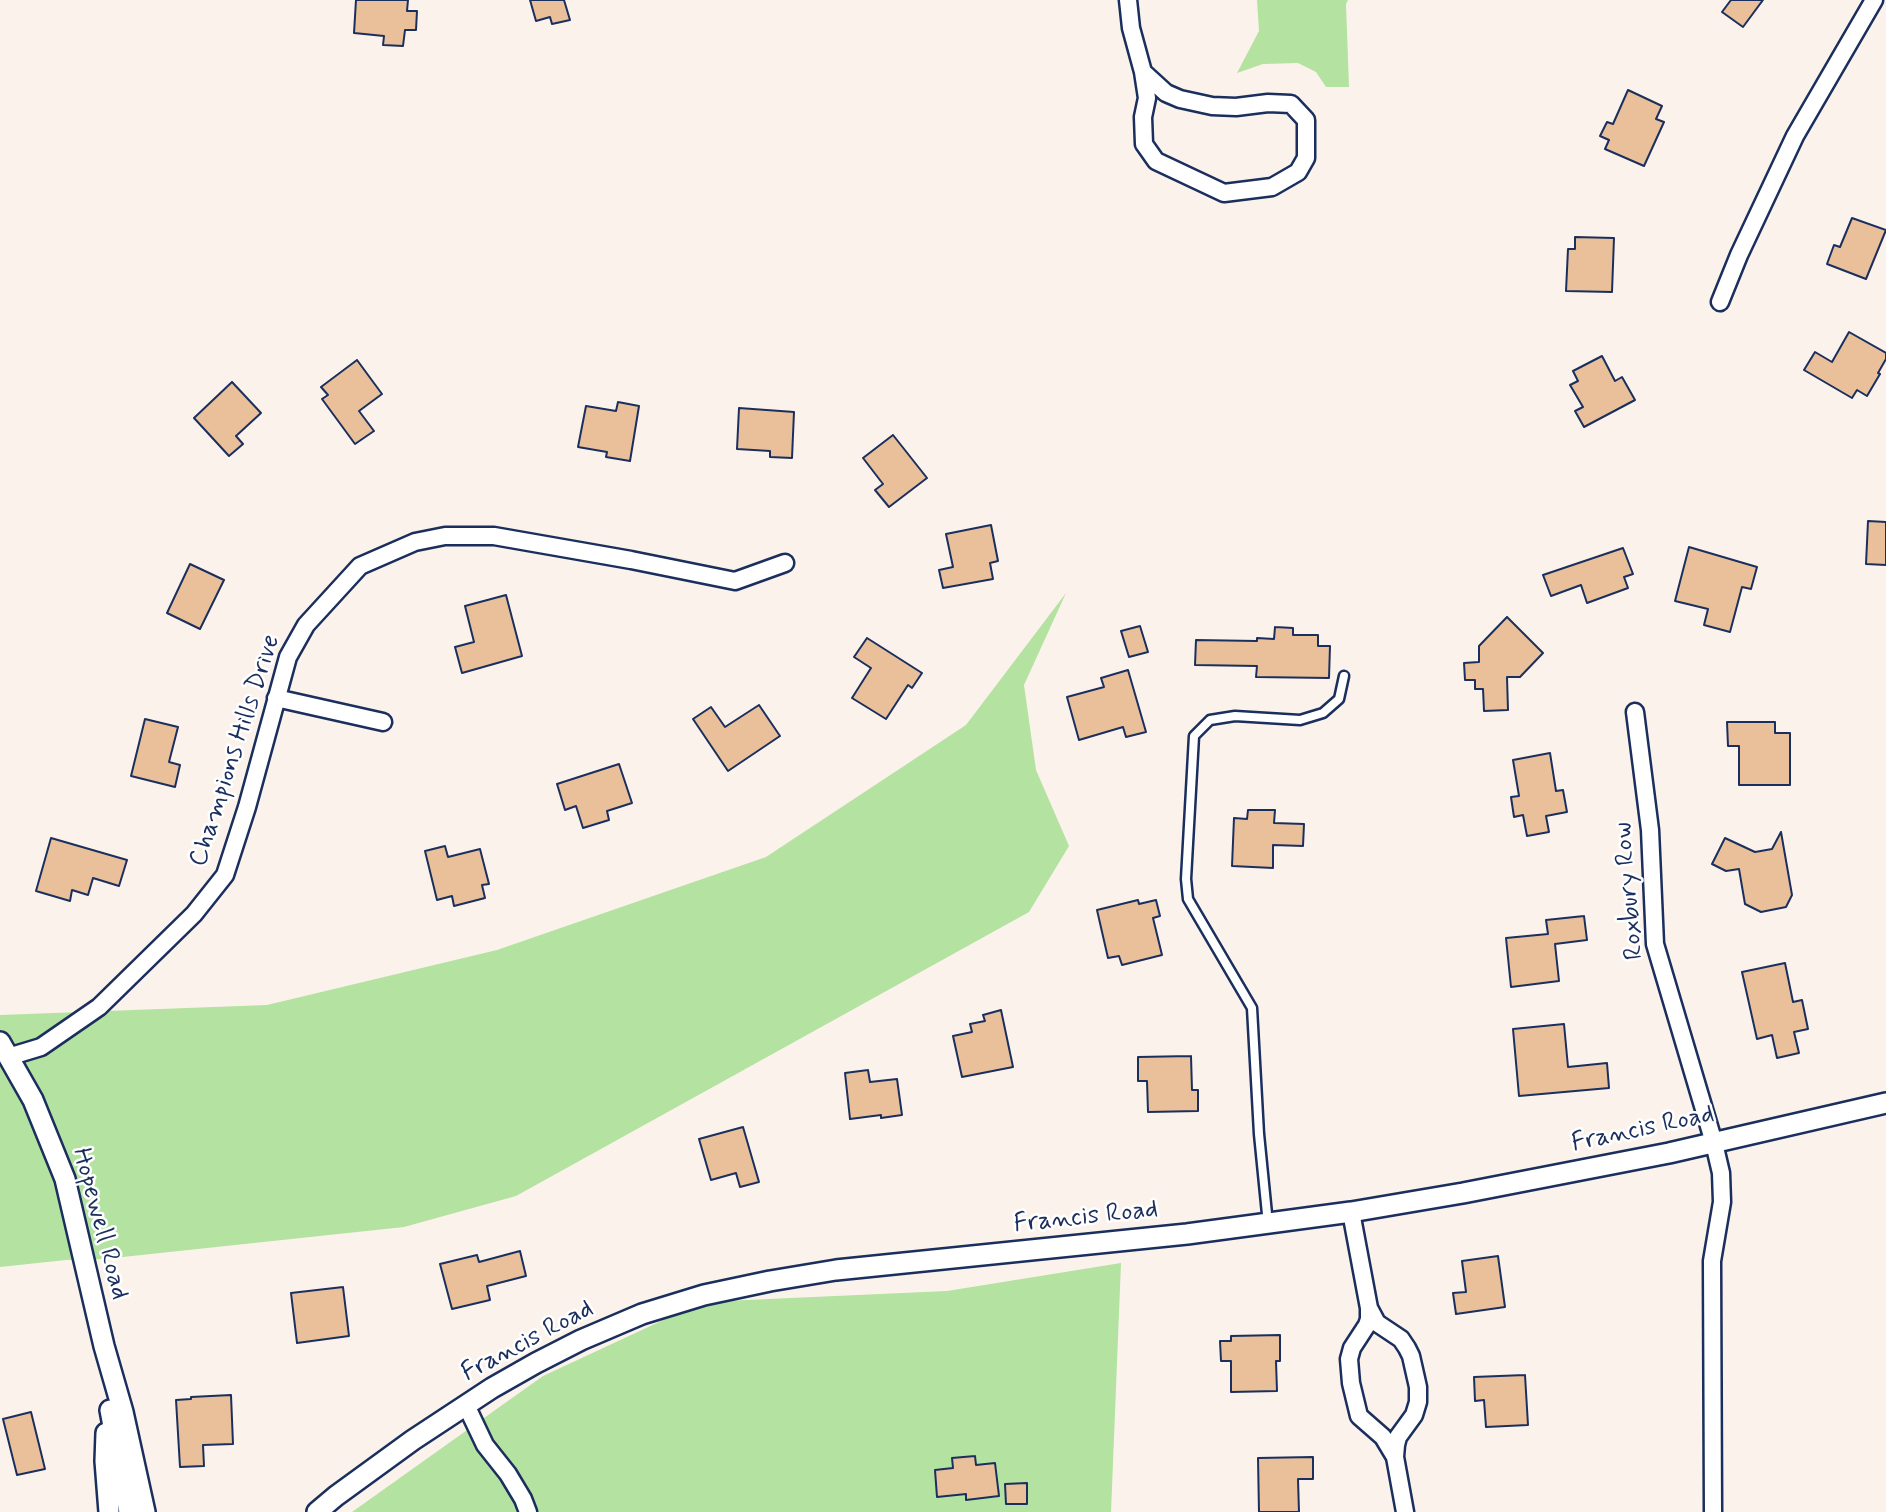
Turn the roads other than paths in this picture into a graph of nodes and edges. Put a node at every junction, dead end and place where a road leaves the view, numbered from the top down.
1 (1128, 0) edge
2 (1874, 0) edge
3 (1143, 72) junction
4 (1720, 302) dead end
5 (785, 563) dead end
6 (1343, 676) dead end
7 (276, 698) junction
8 (1634, 712) dead end
9 (383, 722) dead end
10 (4, 1050) edge
11 (1886, 1103) edge
12 (1714, 1143) junction
13 (1351, 1212) junction
14 (1268, 1224) junction
15 (1369, 1308) junction
16 (104, 1346) junction
17 (105, 1383) junction
18 (466, 1405) junction
19 (1395, 1457) junction
20 (336, 1496) junction
21 (108, 1512) edge
22 (129, 1512) edge
23 (145, 1512) edge
24 (308, 1512) edge
25 (317, 1512) edge
26 (528, 1512) edge
27 (1405, 1512) edge
28 (1713, 1512) edge

1 - 3 street
2 - 4 street
3 - 3 street
5 - 7 street, Champions Hills Drive
6 - 14 lane
7 - 9 street
7 - 10 street, Champions Hills Drive
8 - 12 street, Roxbury Row
10 - 16 street, Hopewell Road
11 - 12 street, Francis Road
12 - 13 street, Francis Road
12 - 28 street, Roxbury Row
13 - 14 street, Francis Road
13 - 15 street
14 - 18 street, Francis Road
15 - 19 street
15 - 19 street
16 - 17 street, Hopewell Road
16 - 23 street, Hopewell Road
17 - 21 street
17 - 22 street, Hopewell Road
18 - 20 street, Francis Road
18 - 26 street
19 - 27 street
20 - 24 street, Francis Road
20 - 25 street, Francis Road

